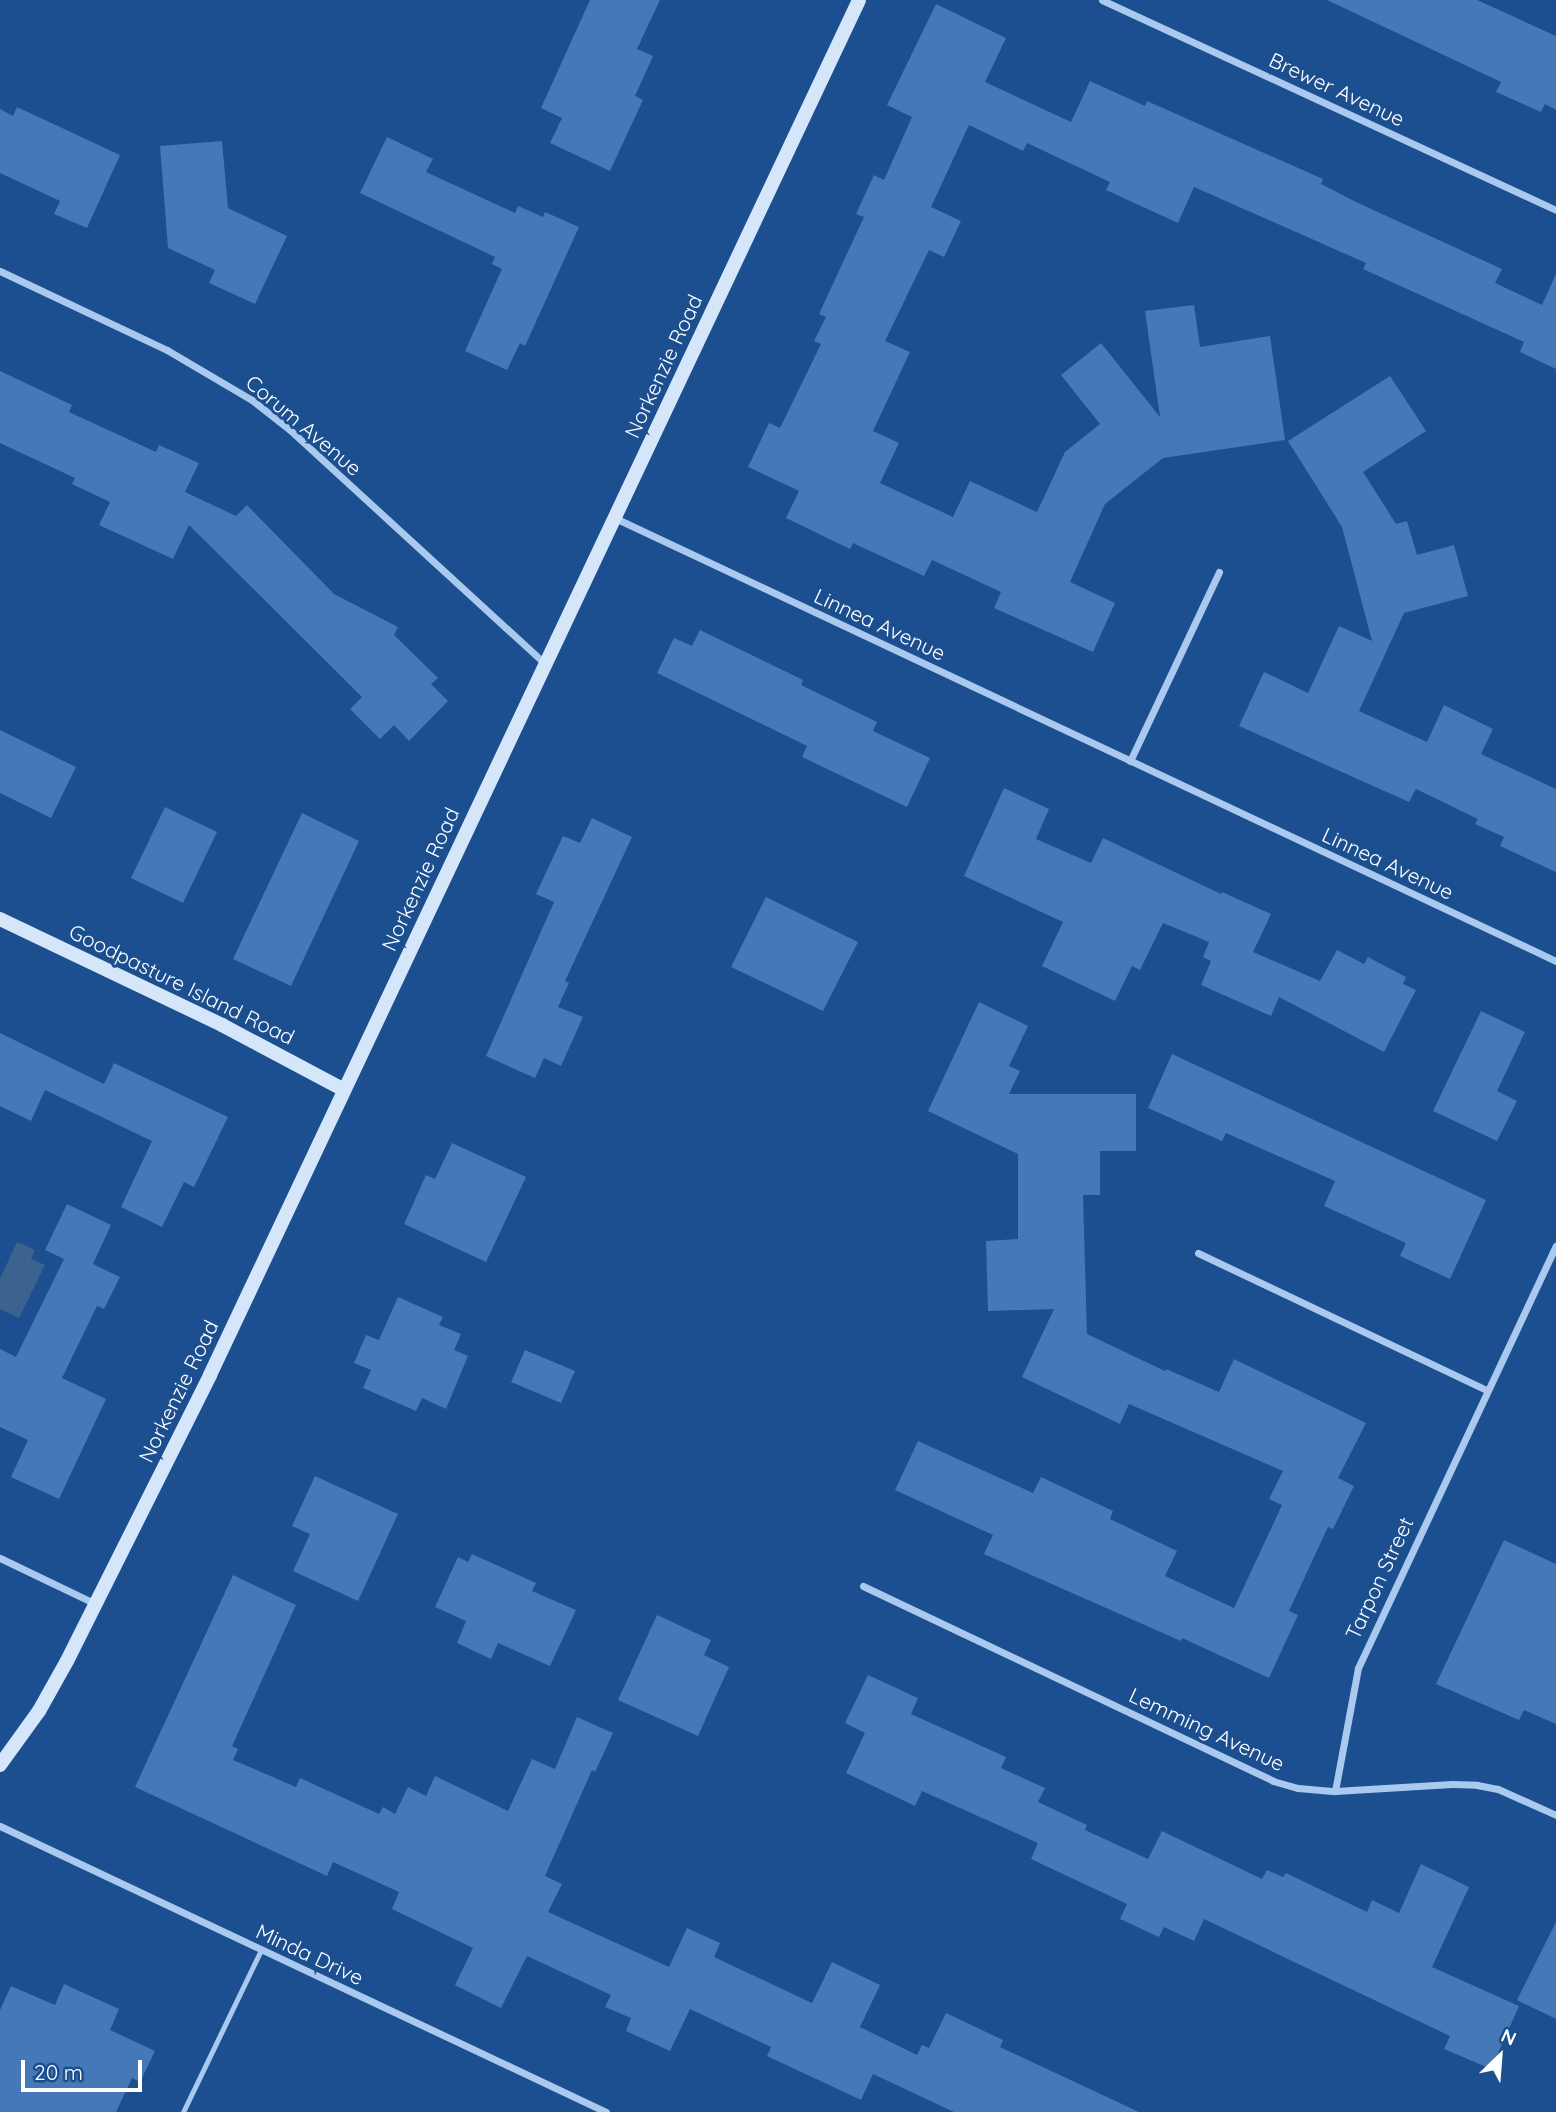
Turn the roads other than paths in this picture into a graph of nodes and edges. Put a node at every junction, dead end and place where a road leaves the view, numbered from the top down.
1 (859, 0) edge
2 (1102, 0) edge
3 (1556, 210) edge
4 (0, 271) edge
5 (614, 518) junction
6 (1219, 572) dead end
7 (545, 664) junction
8 (1130, 761) junction
9 (0, 919) edge
10 (1556, 961) edge
11 (344, 1090) junction
12 (1556, 1246) edge
13 (1198, 1253) dead end
14 (1486, 1390) junction
15 (0, 1558) edge
16 (863, 1586) dead end
17 (96, 1604) junction
18 (0, 1765) edge
19 (1335, 1791) junction
20 (1556, 1815) edge
21 (0, 1826) edge
22 (261, 1950) junction
23 (183, 2112) edge
24 (606, 2112) edge

1 - 5 street, Norkenzie Road
2 - 3 street, Brewer Avenue
4 - 7 street, Corum Avenue
5 - 7 street, Norkenzie Road
5 - 8 street, Linnea Avenue
6 - 8 street
7 - 11 street, Norkenzie Road
8 - 10 street, Linnea Avenue
9 - 11 street, Goodpasture Island Road
11 - 17 street, Norkenzie Road
12 - 14 street, Tarpon Street
13 - 14 street
14 - 19 street, Tarpon Street
15 - 17 street
16 - 19 street, Lemming Avenue
17 - 18 street, Norkenzie Road
19 - 20 street, Lemming Avenue
21 - 22 street, Minda Drive
22 - 23 lane
22 - 24 street, Minda Drive

